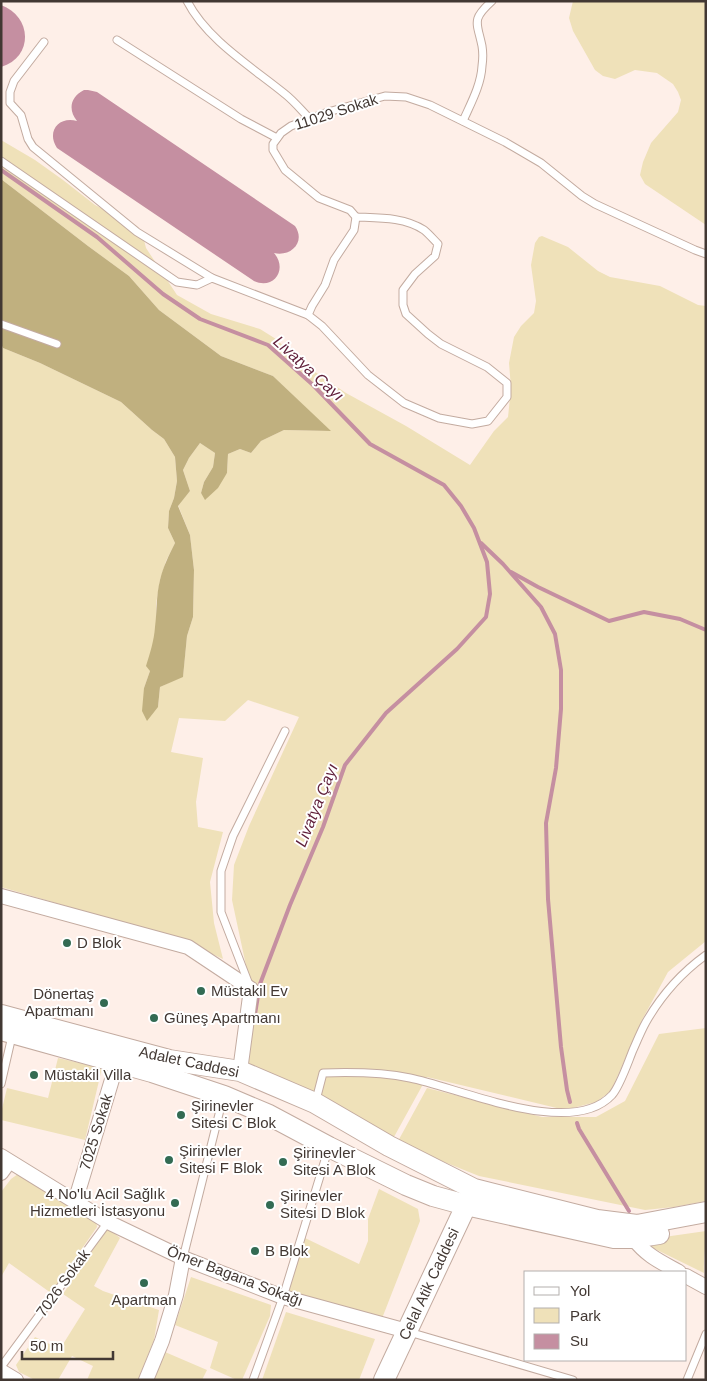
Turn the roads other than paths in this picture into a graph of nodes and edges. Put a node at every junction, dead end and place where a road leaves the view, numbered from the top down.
1 (187, 1) edge
2 (492, 1) edge
3 (117, 40) dead end
4 (44, 42) dead end
5 (310, 119) junction
6 (463, 121) junction
7 (277, 138) junction
8 (1, 161) edge
9 (356, 217) junction
10 (706, 254) edge
11 (212, 278) junction
12 (308, 315) junction
13 (1, 324) edge
14 (57, 344) dead end
15 (286, 731) dead end
16 (1, 896) edge
17 (706, 955) edge
18 (251, 989) junction
19 (8, 1024) edge
20 (117, 1062) junction
21 (240, 1071) junction
22 (1, 1084) edge
23 (224, 1096) junction
24 (315, 1103) junction
25 (329, 1147) junction
26 (4, 1164) edge
27 (470, 1197) junction
28 (75, 1202) junction
29 (706, 1212) edge
30 (108, 1222) junction
31 (706, 1226) edge
32 (635, 1232) junction
33 (183, 1258) junction
34 (677, 1271) edge
35 (687, 1277) edge
36 (706, 1287) edge
37 (282, 1298) junction
38 (407, 1331) junction
39 (706, 1334) edge
40 (1, 1369) edge
41 (16, 1380) edge
42 (146, 1380) edge
43 (253, 1380) edge
44 (384, 1380) edge
45 (573, 1380) edge
46 (687, 1380) edge

1 - 5 lane
2 - 6 lane
3 - 7 lane
4 - 11 lane
5 - 6 lane, 11029 Sokak
5 - 7 lane, 11029 Sokak
6 - 10 lane, 11029 Sokak
7 - 9 lane, 11029 Sokak
8 - 11 lane
9 - 12 lane
9 - 12 lane
11 - 12 lane
13 - 14 lane
15 - 18 lane
16 - 18 street
17 - 24 lane
18 - 21 street
19 - 20 street, Adalet Caddesi
19 - 21 street, Adalet Caddesi
19 - 22 lane
20 - 23 street, Adalet Caddesi
20 - 28 street, 7025 Sokak
21 - 24 street, Adalet Caddesi
23 - 25 street, Adalet Caddesi
23 - 33 lane
24 - 27 street, Adalet Caddesi
25 - 27 street, Adalet Caddesi
25 - 37 lane
26 - 28 street, Ömer Bagana Sokağı
27 - 32 street
27 - 38 street, Celal Atik Caddesi
28 - 30 street, Ömer Bagana Sokağı
29 - 32 street
30 - 33 street, Ömer Bagana Sokağı
30 - 40 lane, 7026 Sokak
31 - 32 street
32 - 34 street
33 - 37 street, Ömer Bagana Sokağı
33 - 42 street
35 - 36 street
37 - 38 street, Ömer Bagana Sokağı
37 - 43 lane
38 - 44 street, Celal Atik Caddesi
38 - 45 lane, Ömer Bagana Sokağı
39 - 46 lane
40 - 41 street

